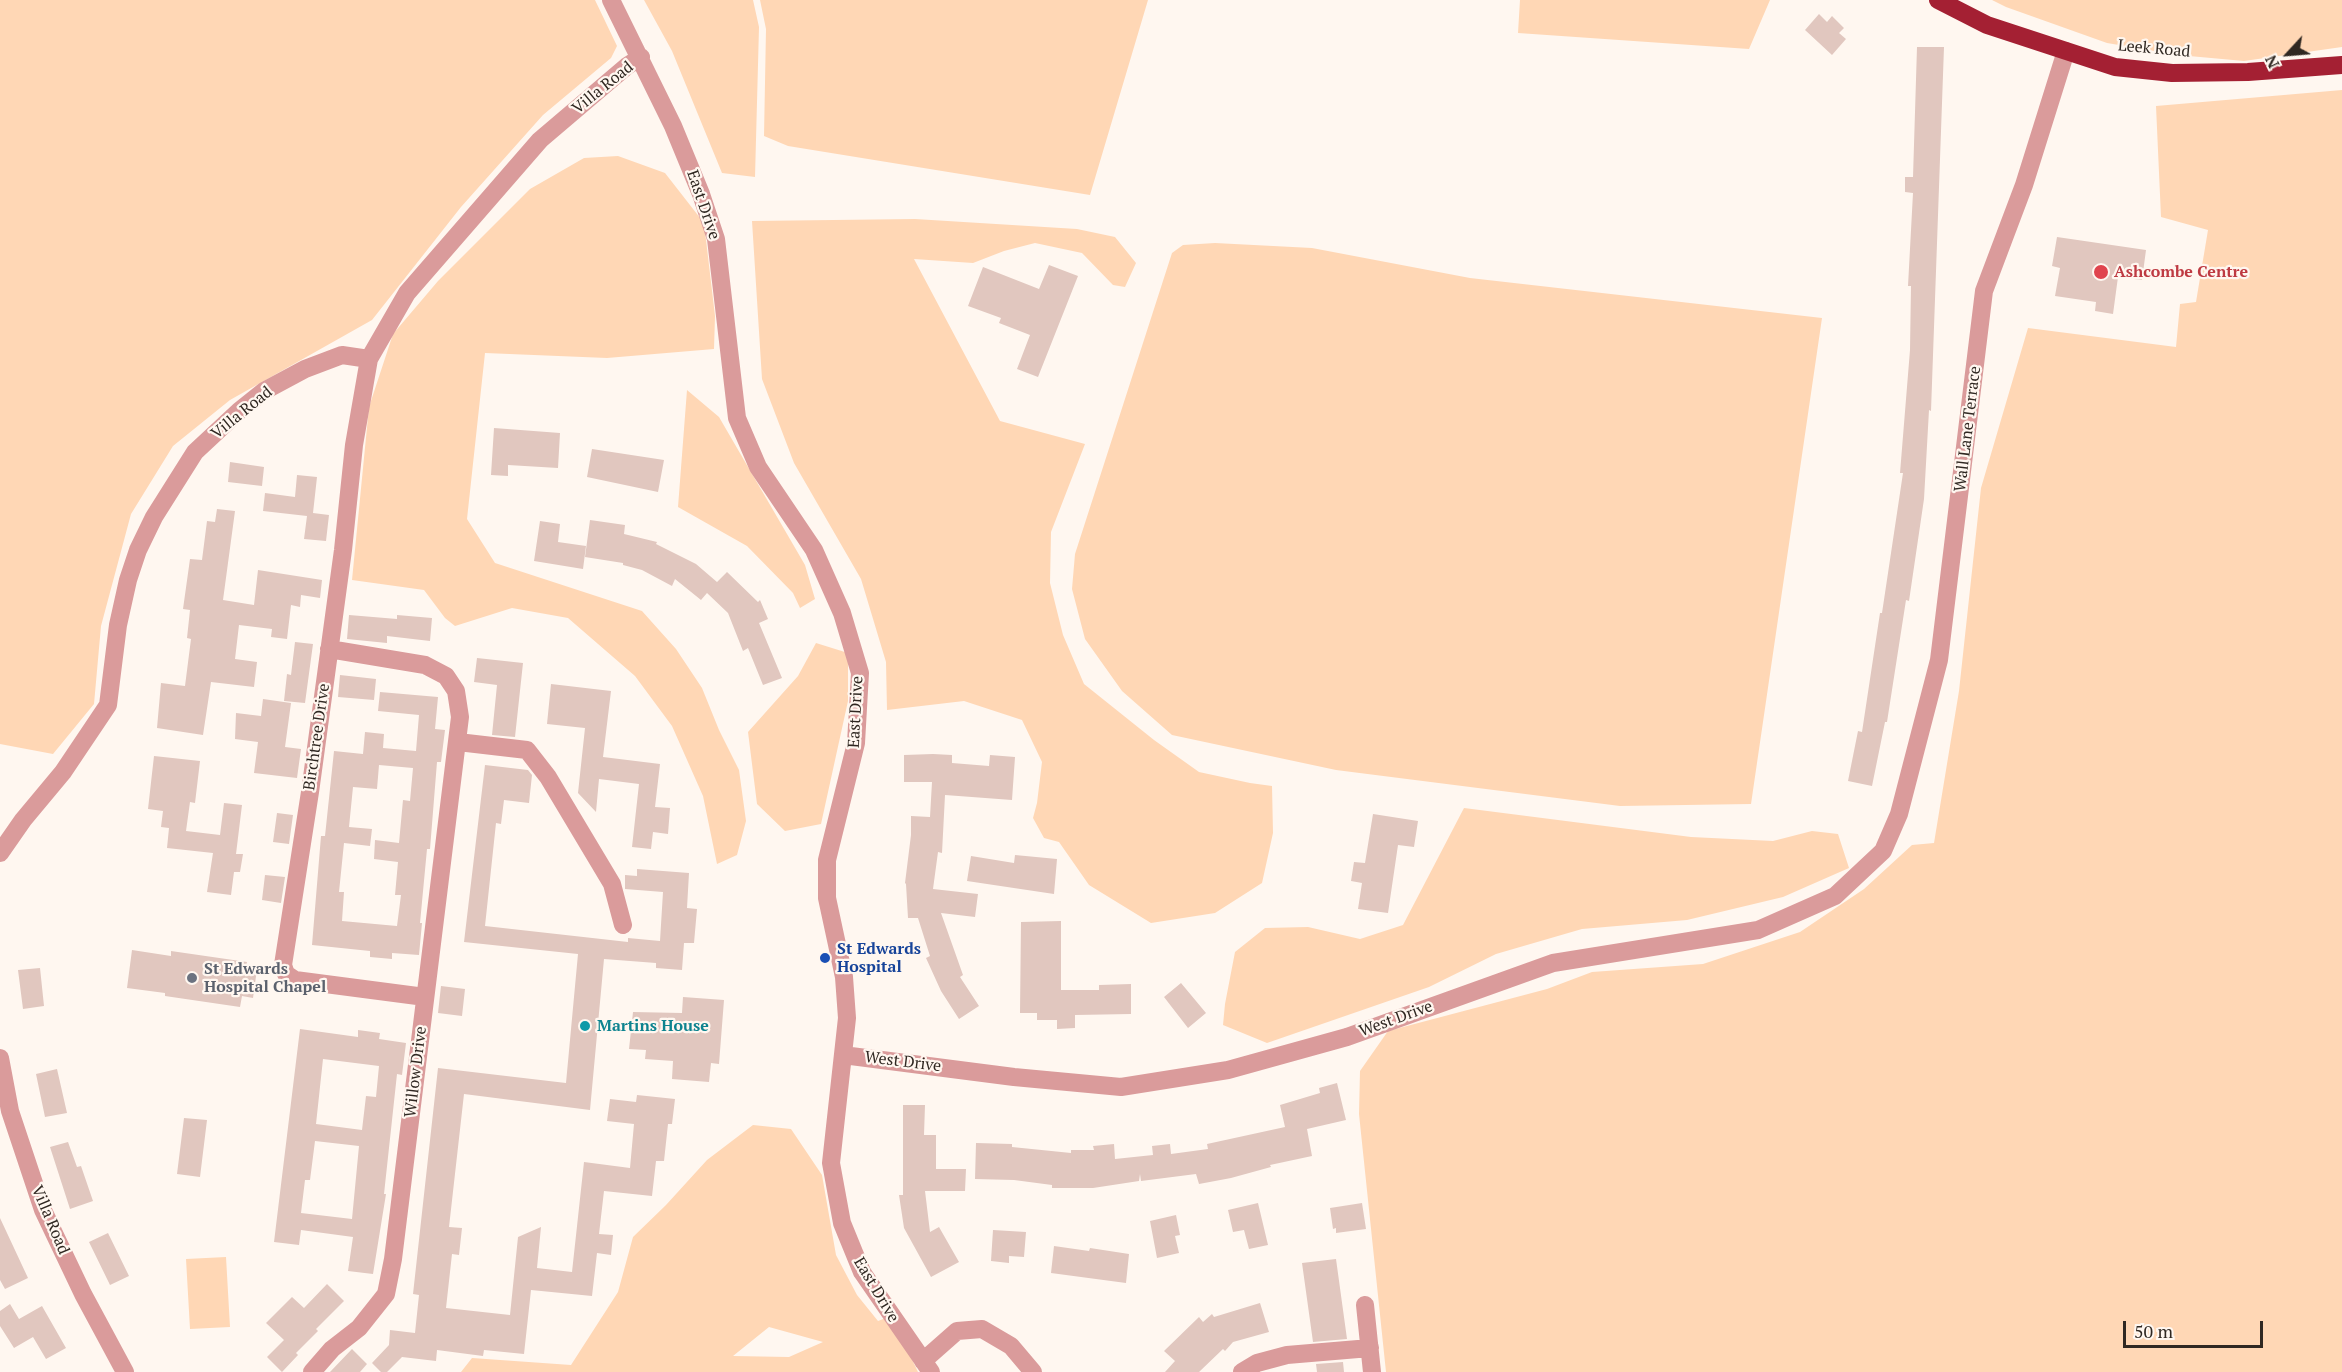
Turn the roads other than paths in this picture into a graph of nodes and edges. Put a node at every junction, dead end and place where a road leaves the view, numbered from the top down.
1 (611, 0) edge
2 (1938, 0) edge
3 (2066, 51) junction
4 (641, 57) junction
5 (2342, 65) edge
6 (369, 359) junction
7 (329, 649) junction
8 (458, 742) junction
9 (1899, 814) joint
10 (0, 853) edge
11 (623, 926) dead end
12 (425, 997) junction
13 (843, 1055) junction
14 (0, 1058) edge
15 (1365, 1305) dead end
16 (1370, 1348) junction
17 (927, 1367) edge
18 (125, 1372) edge
19 (312, 1372) edge
20 (1033, 1372) edge
21 (1242, 1372) edge
22 (1372, 1372) edge

1 - 4 street, East Drive
2 - 3 highway, Leek Road
3 - 5 highway, Leek Road
3 - 9 street, Wall Lane Terrace
4 - 6 street, Villa Road
4 - 13 street, East Drive
6 - 7 street, Birchtree Drive
6 - 10 street, Villa Road
7 - 8 street, Willow Drive
7 - 12 street, Birchtree Drive
8 - 11 street
8 - 12 street, Willow Drive
9 - 13 street, West Drive
12 - 19 street, Willow Drive
13 - 17 street, East Drive
14 - 18 street, Villa Road
15 - 16 street
16 - 21 street
16 - 22 street
17 - 20 street

